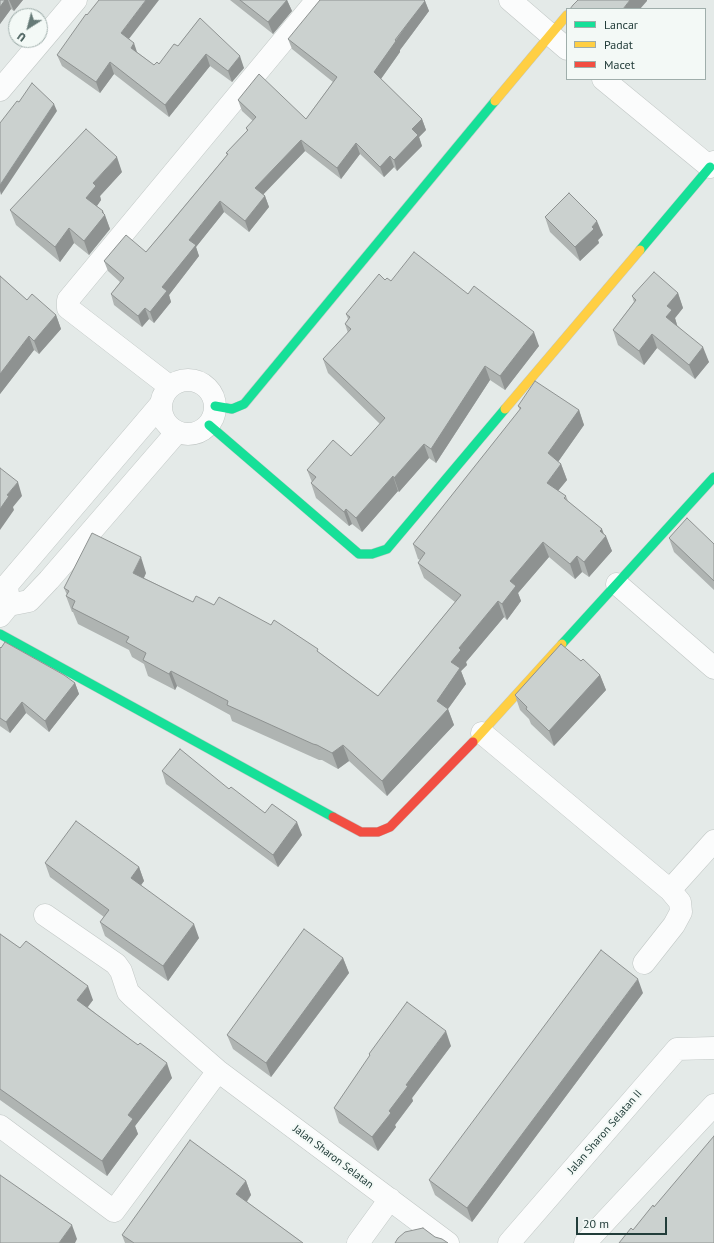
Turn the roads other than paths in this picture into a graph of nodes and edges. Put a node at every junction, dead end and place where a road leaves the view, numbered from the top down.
1 (76, 0) edge
2 (317, 0) edge
3 (510, 0) edge
4 (580, 0) edge
5 (573, 8) edge
6 (566, 16) edge
7 (550, 35) junction
8 (566, 48) edge
9 (604, 80) edge
10 (0, 90) edge
11 (712, 165) edge
12 (165, 395) junction
13 (212, 416) junction
14 (177, 432) junction
15 (714, 477) edge
16 (617, 584) junction
17 (4, 610) edge
18 (0, 634) edge
19 (714, 668) edge
20 (482, 733) junction
21 (714, 841) edge
22 (670, 890) junction
23 (45, 915) dead end
24 (644, 963) dead end
25 (714, 1048) edge
26 (218, 1071) junction
27 (714, 1105) edge
28 (0, 1126) edge
29 (390, 1199) junction
30 (417, 1219) junction
31 (404, 1237) edge
32 (358, 1243) edge
33 (448, 1243) edge
34 (509, 1243) edge
35 (585, 1243) edge

1 - 10 street
2 - 12 street
3 - 7 street
4 - 5 street
6 - 7 street
7 - 8 street
7 - 13 street
9 - 11 street
11 - 13 street
12 - 13 street
12 - 14 street
12 - 17 street
13 - 14 street
14 - 17 street
15 - 16 street
16 - 19 street
16 - 20 street
18 - 20 street
20 - 22 street
21 - 22 street
22 - 24 street
23 - 26 street
25 - 34 street, Jalan Sharon Selatan II
26 - 28 street
26 - 29 street, Jalan Sharon Selatan
27 - 35 street
29 - 30 street, Jalan Sharon Selatan
29 - 32 street
30 - 31 street
30 - 33 street, Jalan Sharon Selatan

